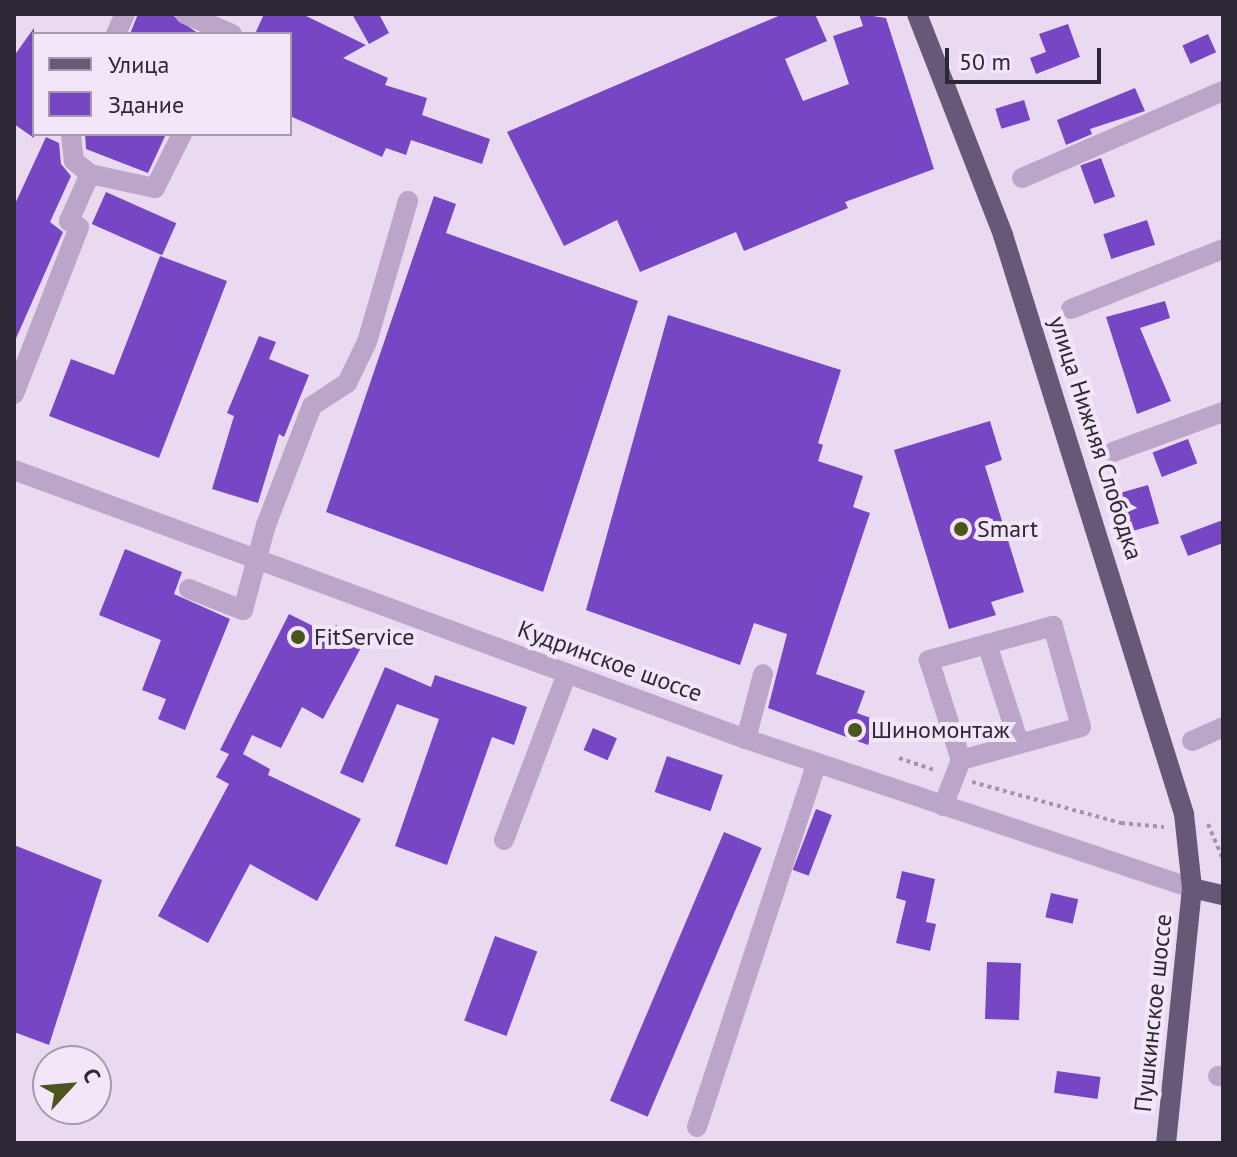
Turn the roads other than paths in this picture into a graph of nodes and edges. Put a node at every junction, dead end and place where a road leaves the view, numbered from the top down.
1 (185, 14) edge
2 (917, 14) edge
3 (227, 32) edge
4 (1223, 91) edge
5 (71, 136) edge
6 (181, 136) edge
7 (90, 174) junction
8 (1022, 178) dead end
9 (408, 201) dead end
10 (1223, 249) edge
11 (1071, 309) dead end
12 (14, 394) edge
13 (1223, 412) edge
14 (1113, 452) dead end
15 (14, 470) edge
16 (257, 559) junction
17 (189, 589) dead end
18 (987, 644) junction
19 (567, 673) junction
20 (763, 674) dead end
21 (1223, 727) edge
22 (746, 739) junction
23 (1192, 741) dead end
24 (1019, 743) junction
25 (817, 763) junction
26 (956, 768) junction
27 (943, 806) junction
28 (504, 840) dead end
29 (1192, 888) junction
30 (1223, 895) edge
31 (697, 1127) dead end
32 (1166, 1143) edge

1 - 3 street
2 - 29 main road, улица Нижняя Слободка
4 - 8 street
5 - 7 street
6 - 7 street
7 - 12 street
9 - 16 street
10 - 11 street
13 - 14 street
15 - 16 street, Кудринское шоссе
16 - 17 street
16 - 19 street, Кудринское шоссе
18 - 24 street
18 - 24 street
18 - 26 street
19 - 22 street, Кудринское шоссе
19 - 28 street
20 - 22 street
21 - 23 street
22 - 25 street, Кудринское шоссе
24 - 26 street
25 - 27 street, Кудринское шоссе
25 - 31 street
26 - 27 street
27 - 29 street, Кудринское шоссе
29 - 30 main road
29 - 32 main road, Пушкинское шоссе

